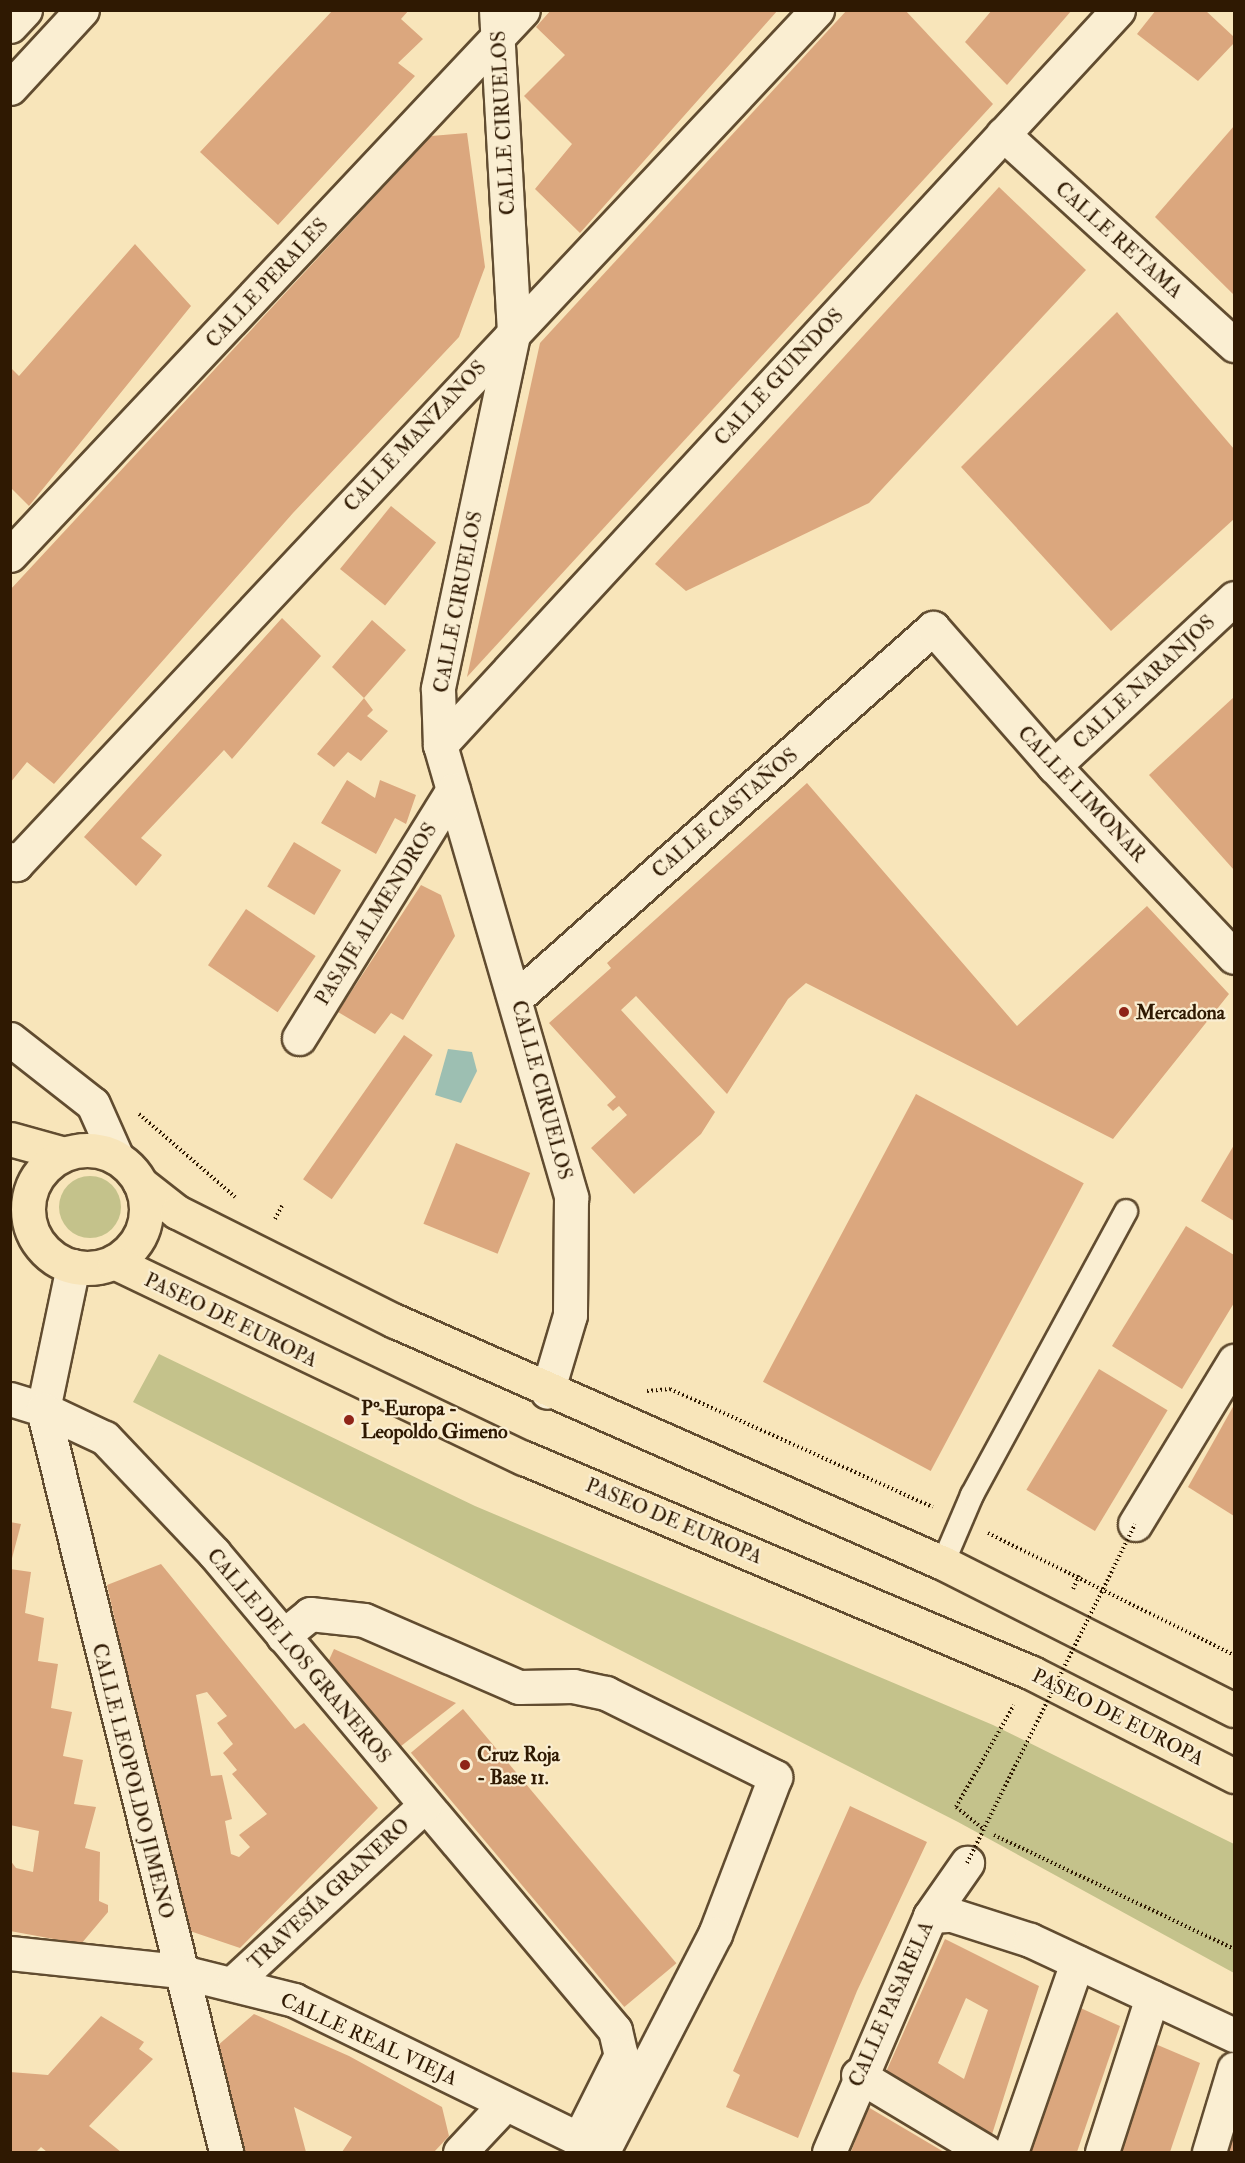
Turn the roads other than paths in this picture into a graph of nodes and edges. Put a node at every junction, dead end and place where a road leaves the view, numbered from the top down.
1 (25, 10) edge
2 (82, 10) edge
3 (523, 10) edge
4 (817, 10) edge
5 (1118, 10) edge
6 (497, 23) edge
7 (10, 26) edge
8 (10, 88) edge
9 (1003, 134) junction
10 (514, 330) junction
11 (1234, 345) edge
12 (10, 555) edge
13 (1234, 598) edge
14 (933, 628) joint
15 (440, 745) junction
16 (1054, 766) junction
17 (453, 790) junction
18 (13, 862) edge
19 (1234, 957) edge
20 (517, 997) junction
21 (299, 1038) dead end
22 (10, 1039) edge
23 (10, 1139) edge
24 (64, 1154) junction
25 (117, 1158) junction
26 (141, 1183) junction
27 (1126, 1211) dead end
28 (21, 1221) edge
29 (114, 1262) junction
30 (73, 1266) junction
31 (1234, 1360) edge
32 (547, 1392) junction
33 (10, 1399) edge
34 (43, 1409) junction
35 (1135, 1524) road end
36 (943, 1563) junction
37 (284, 1636) junction
38 (1234, 1710) edge
39 (1234, 1776) edge
40 (424, 1806) junction
41 (967, 1863) road end
42 (930, 1917) junction
43 (10, 1953) edge
44 (1077, 1962) junction
45 (178, 1971) junction
46 (234, 1982) junction
47 (1152, 1997) junction
48 (1234, 2035) edge
49 (618, 2045) junction
50 (659, 2046) junction
51 (1234, 2069) edge
52 (858, 2075) junction
53 (505, 2104) junction
54 (597, 2148) edge
55 (226, 2152) edge
56 (460, 2152) edge
57 (829, 2152) edge
58 (986, 2152) edge
59 (1011, 2152) edge
60 (1102, 2152) edge
61 (1209, 2152) edge

1 - 7 street
2 - 8 street
3 - 6 street, CALLE PERALES
4 - 10 street, CALLE MANZANOS
5 - 9 street, CALLE GUINDOS
6 - 10 street, CALLE CIRUELOS
6 - 12 street, CALLE PERALES
9 - 11 street, CALLE RETAMA
9 - 15 street, CALLE GUINDOS
10 - 15 street, CALLE CIRUELOS
10 - 18 street, CALLE MANZANOS
13 - 16 street, CALLE NARANJOS
14 - 16 street, CALLE LIMONAR
14 - 20 street, CALLE CASTAÑOS
15 - 17 street, CALLE CIRUELOS
16 - 19 street, CALLE LIMONAR
17 - 20 street, CALLE CIRUELOS
17 - 21 street, PASAJE ALMENDROS
20 - 32 street, CALLE CIRUELOS
22 - 25 street
23 - 24 main road
24 - 25 main road
24 - 28 main road
25 - 26 main road
26 - 29 main road
26 - 32 main road
27 - 36 lane
28 - 30 main road
29 - 30 main road
29 - 39 main road, PASEO DE EUROPA
30 - 34 street
31 - 35 street
32 - 36 main road
33 - 34 street, CALLE DE LOS GRANEROS
34 - 37 street, CALLE DE LOS GRANEROS
34 - 45 street, CALLE LEOPOLDO JIMENO
36 - 38 main road
37 - 40 street, CALLE DE LOS GRANEROS
37 - 50 street
40 - 46 street, TRAVESÍA GRANERO
40 - 49 street, CALLE DE LOS GRANEROS
41 - 42 street, CALLE PASARELA
42 - 44 street
42 - 52 street, CALLE PASARELA
43 - 45 street, CALLE REAL VIEJA
44 - 47 street
44 - 59 street
45 - 46 street, CALLE REAL VIEJA
45 - 55 street, CALLE LEOPOLDO JIMENO
46 - 53 street, CALLE REAL VIEJA
47 - 48 street
47 - 60 street
49 - 50 street
49 - 54 street
50 - 54 street
51 - 61 street
52 - 57 street, CALLE PASARELA
52 - 58 street
53 - 54 street, CALLE REAL VIEJA
53 - 56 street

